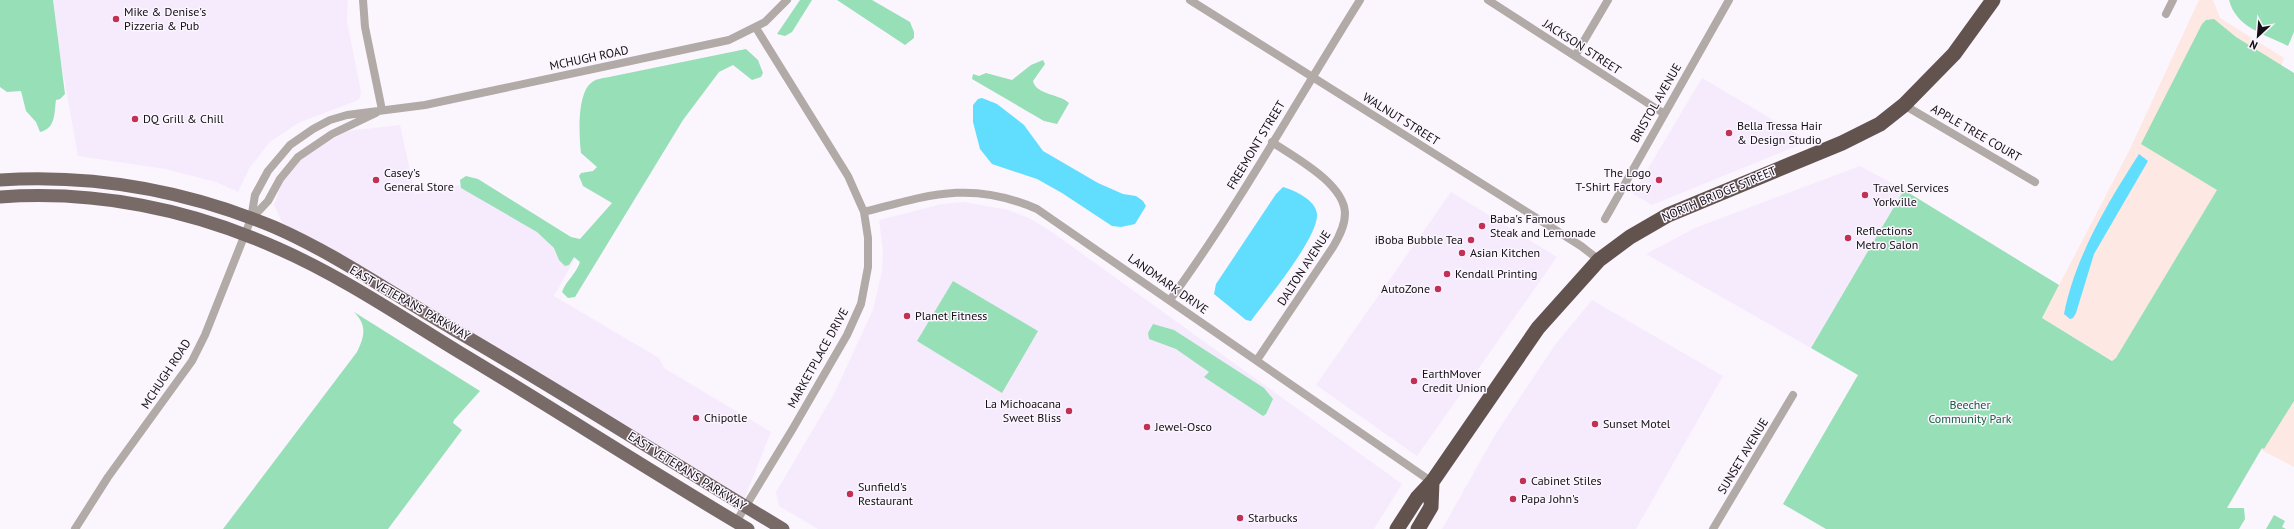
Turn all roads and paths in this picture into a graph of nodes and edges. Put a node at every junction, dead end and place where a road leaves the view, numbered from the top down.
1 (363, 0) edge
2 (787, 0) edge
3 (1190, 0) edge
4 (1360, 0) edge
5 (1488, 0) edge
6 (1608, 0) edge
7 (1729, 0) edge
8 (1993, 0) edge
9 (2172, 0) edge
10 (2166, 14) dead end
11 (756, 28) junction
12 (1575, 56) junction
13 (1312, 76) junction
14 (1904, 106) junction
15 (382, 110) junction
16 (1663, 113) junction
17 (1272, 142) junction
18 (0, 180) edge
19 (2035, 182) dead end
20 (0, 197) edge
21 (864, 212) junction
22 (1605, 218) dead end
23 (251, 219) junction
24 (245, 235) junction
25 (1599, 260) junction
26 (1170, 300) junction
27 (1257, 360) junction
28 (1793, 395) dead end
29 (1432, 482) junction
30 (745, 507) junction
31 (736, 522) junction
32 (75, 529) edge
33 (748, 529) edge
34 (783, 529) edge
35 (1397, 529) edge
36 (1418, 529) edge
37 (1714, 529) edge

1 - 15 street
2 - 11 street, MCHUGH ROAD
3 - 13 street, WALNUT STREET
4 - 13 street, FREEMONT STREET
5 - 12 street, JACKSON STREET
6 - 12 street
7 - 16 street, BRISTOL AVENUE
8 - 14 highway, NORTH BRIDGE STREET
9 - 10 street
11 - 15 street, MCHUGH ROAD
11 - 21 street, MARKETPLACE DRIVE
12 - 16 street, JACKSON STREET
13 - 17 street, FREEMONT STREET
13 - 25 street, WALNUT STREET
14 - 19 street, APPLE TREE COURT
14 - 25 highway, NORTH BRIDGE STREET
15 - 23 street, MCHUGH ROAD
15 - 23 street, MCHUGH ROAD
16 - 22 street, BRISTOL AVENUE
17 - 26 street, FREEMONT STREET
17 - 27 street, DALTON AVENUE
18 - 23 main road, EAST VETERANS PARKWAY
20 - 24 main road, EAST VETERANS PARKWAY
21 - 26 street, LANDMARK DRIVE
21 - 30 street, MARKETPLACE DRIVE
23 - 24 street, MCHUGH ROAD
23 - 30 main road, EAST VETERANS PARKWAY
24 - 31 main road, EAST VETERANS PARKWAY
24 - 32 street, MCHUGH ROAD
25 - 29 highway, NORTH BRIDGE STREET
26 - 27 street, LANDMARK DRIVE
27 - 29 street, LANDMARK DRIVE
28 - 37 street, SUNSET AVENUE
29 - 35 highway, NORTH BRIDGE STREET
29 - 36 highway
30 - 31 street, MARKETPLACE DRIVE
30 - 34 main road, EAST VETERANS PARKWAY
31 - 33 main road, EAST VETERANS PARKWAY

